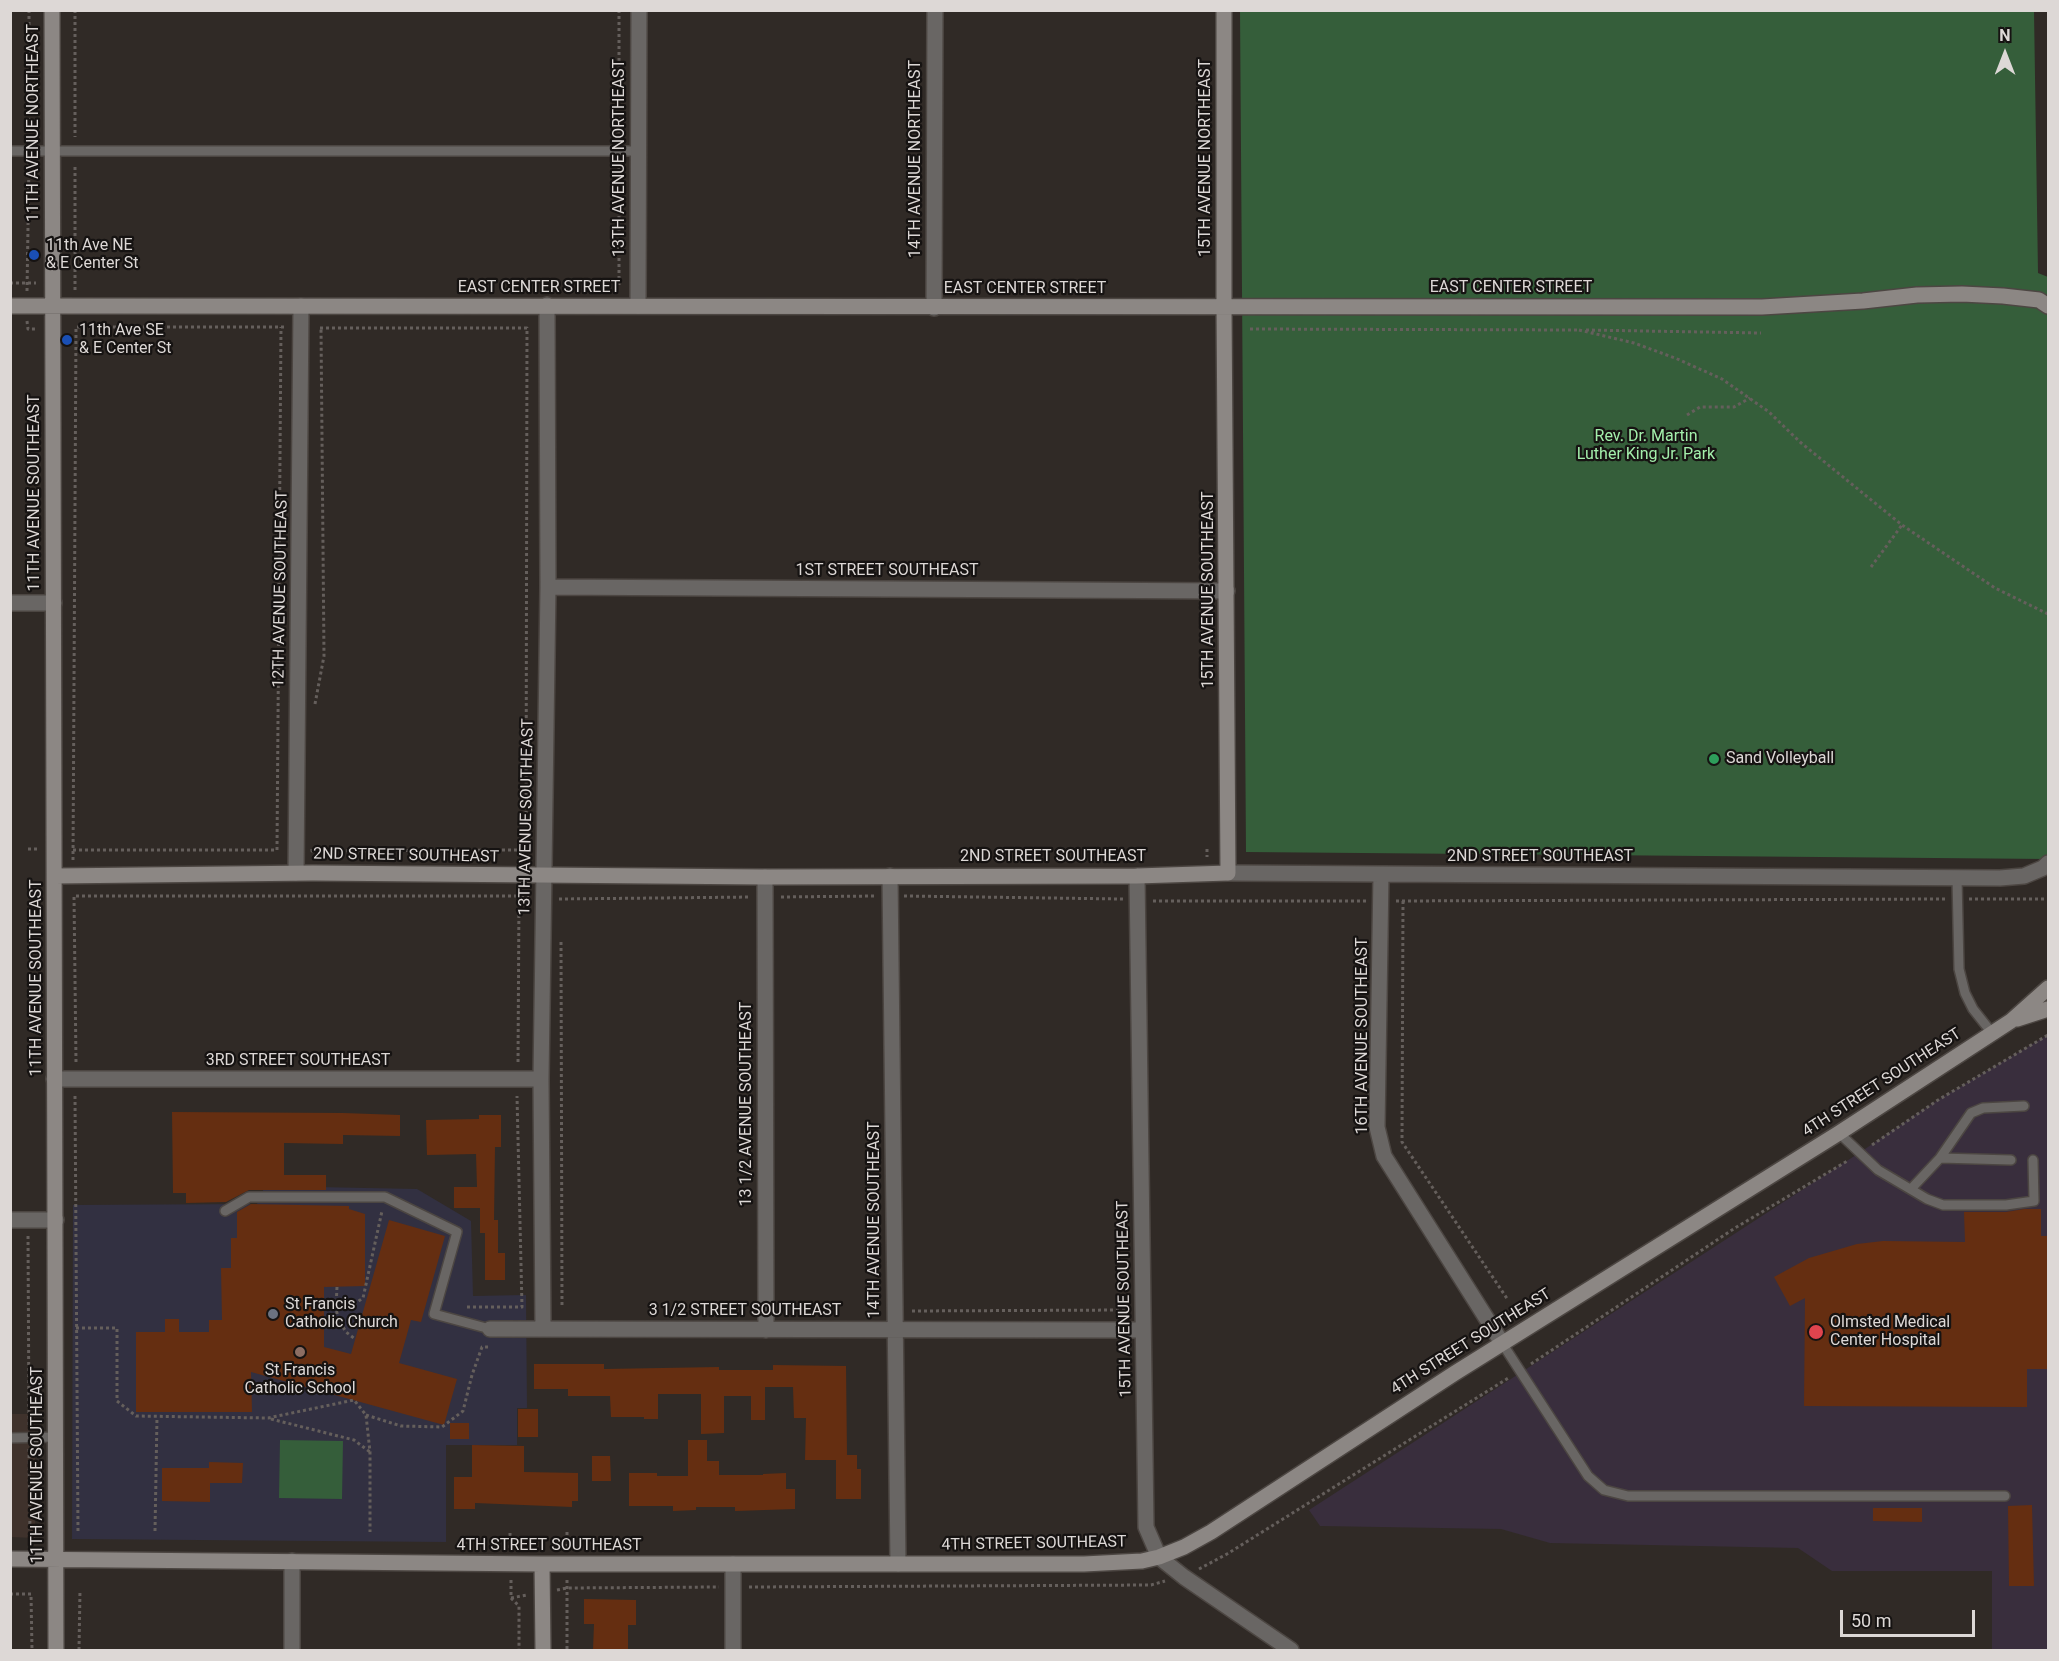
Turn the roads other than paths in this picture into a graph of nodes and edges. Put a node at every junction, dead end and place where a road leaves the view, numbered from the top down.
1 (52, 10) edge
2 (639, 10) edge
3 (935, 10) edge
4 (1224, 10) edge
5 (10, 151) edge
6 (52, 151) junction
7 (638, 151) junction
8 (2044, 303) edge
9 (548, 305) junction
10 (10, 306) edge
11 (301, 306) junction
12 (638, 306) junction
13 (1224, 306) junction
14 (52, 307) junction
15 (934, 308) junction
16 (548, 587) junction
17 (1227, 591) junction
18 (10, 603) edge
19 (54, 603) junction
20 (2049, 863) edge
21 (296, 873) junction
22 (1228, 873) junction
23 (1381, 874) junction
24 (55, 876) junction
25 (544, 876) junction
26 (890, 876) junction
27 (1137, 876) junction
28 (765, 877) junction
29 (1957, 878) junction
30 (2049, 988) edge
31 (2049, 1009) edge
32 (2011, 1021) junction
33 (1992, 1033) junction
34 (54, 1080) junction
35 (541, 1080) junction
36 (2024, 1107) dead end
37 (1839, 1133) junction
38 (1940, 1158) junction
39 (2011, 1160) dead end
40 (2033, 1160) dead end
41 (1911, 1189) junction
42 (225, 1211) dead end
43 (10, 1220) edge
44 (56, 1220) junction
45 (543, 1328) junction
46 (490, 1329) joint
47 (766, 1330) junction
48 (894, 1330) junction
49 (1143, 1330) junction
50 (1502, 1343) junction
51 (56, 1437) junction
52 (10, 1438) edge
53 (2005, 1496) dead end
54 (1159, 1557) junction
55 (10, 1559) edge
56 (57, 1559) junction
57 (292, 1562) junction
58 (542, 1564) junction
59 (732, 1564) junction
60 (898, 1564) junction
61 (56, 1650) edge
62 (292, 1650) edge
63 (543, 1650) edge
64 (733, 1650) edge
65 (1291, 1650) edge

1 - 6 street, 11TH AVENUE NORTHEAST
2 - 7 street, 13TH AVENUE NORTHEAST
3 - 15 street, 14TH AVENUE NORTHEAST
4 - 13 street, 15TH AVENUE NORTHEAST
5 - 6 lane
6 - 7 lane
6 - 14 street, 11TH AVENUE NORTHEAST
7 - 12 street, 13TH AVENUE NORTHEAST
8 - 13 street, EAST CENTER STREET
9 - 11 street, EAST CENTER STREET
9 - 12 street, EAST CENTER STREET
9 - 16 street, 13TH AVENUE SOUTHEAST
10 - 14 street, EAST CENTER STREET
11 - 14 street, EAST CENTER STREET
11 - 21 street, 12TH AVENUE SOUTHEAST
12 - 15 street, EAST CENTER STREET
13 - 15 street, EAST CENTER STREET
13 - 17 street, 15TH AVENUE SOUTHEAST
14 - 19 street, 11TH AVENUE SOUTHEAST
16 - 17 street, 1ST STREET SOUTHEAST
16 - 25 street, 13TH AVENUE SOUTHEAST
17 - 22 street, 15TH AVENUE SOUTHEAST
18 - 19 street
19 - 24 street, 11TH AVENUE SOUTHEAST
20 - 29 street, 2ND STREET SOUTHEAST
21 - 24 street, 2ND STREET SOUTHEAST
21 - 25 street, 2ND STREET SOUTHEAST
22 - 23 street, 2ND STREET SOUTHEAST
22 - 27 street, 2ND STREET SOUTHEAST
23 - 29 street, 2ND STREET SOUTHEAST
23 - 50 street, 16TH AVENUE SOUTHEAST
24 - 34 street, 11TH AVENUE SOUTHEAST
25 - 28 street, 2ND STREET SOUTHEAST
25 - 35 street, 13TH AVENUE SOUTHEAST
26 - 27 street, 2ND STREET SOUTHEAST
26 - 28 street, 2ND STREET SOUTHEAST
26 - 48 street, 14TH AVENUE SOUTHEAST
27 - 49 street, 15TH AVENUE SOUTHEAST
28 - 47 street, 13 1/2 AVENUE SOUTHEAST
29 - 33 lane
30 - 32 street, 4TH STREET SOUTHEAST
31 - 32 street, 4TH STREET SOUTHEAST
32 - 33 street, 4TH STREET SOUTHEAST
33 - 37 street, 4TH STREET SOUTHEAST
34 - 35 street, 3RD STREET SOUTHEAST
34 - 44 street, 11TH AVENUE SOUTHEAST
35 - 45 street, 13TH AVENUE SOUTHEAST
36 - 38 lane
37 - 41 lane
37 - 50 street, 4TH STREET SOUTHEAST
38 - 39 lane
38 - 41 lane
40 - 41 lane
42 - 46 lane
43 - 44 street
44 - 51 street, 11TH AVENUE SOUTHEAST
45 - 46 street, 3 1/2 STREET SOUTHEAST
45 - 47 street, 3 1/2 STREET SOUTHEAST
47 - 48 street, 3 1/2 STREET SOUTHEAST
48 - 49 street, 3 1/2 STREET SOUTHEAST
48 - 60 street, 14TH AVENUE SOUTHEAST
49 - 54 street, 15TH AVENUE SOUTHEAST
50 - 53 lane
50 - 54 street, 4TH STREET SOUTHEAST
51 - 52 lane
51 - 56 street, 11TH AVENUE SOUTHEAST
54 - 60 street, 4TH STREET SOUTHEAST
54 - 65 street, 15TH AVENUE SOUTHEAST
55 - 56 street, 4TH STREET SOUTHEAST
56 - 57 street, 4TH STREET SOUTHEAST
56 - 61 street, 11TH AVENUE SOUTHEAST
57 - 58 street, 4TH STREET SOUTHEAST
57 - 62 street
58 - 59 street, 4TH STREET SOUTHEAST
58 - 63 street
59 - 60 street, 4TH STREET SOUTHEAST
59 - 64 street

